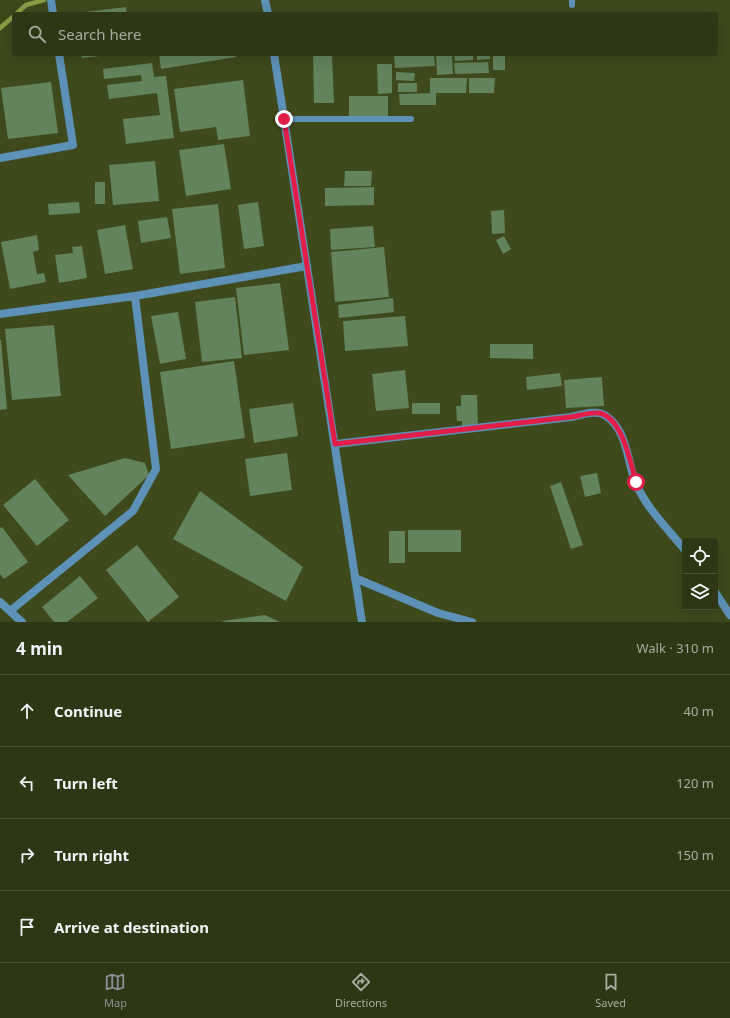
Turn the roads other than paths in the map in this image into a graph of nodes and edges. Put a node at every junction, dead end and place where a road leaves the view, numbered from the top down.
1 (51, 0) edge
2 (265, 0) edge
3 (53, 12) edge
4 (268, 12) edge
5 (59, 56) edge
6 (274, 56) edge
7 (284, 119) junction
8 (411, 119) dead end
9 (0, 158) edge
10 (307, 266) junction
11 (135, 296) junction
12 (0, 314) edge
13 (335, 444) junction
14 (682, 546) edge
15 (355, 578) junction
16 (718, 597) edge
17 (0, 602) edge
18 (10, 610) junction
19 (730, 615) edge
20 (22, 622) edge
21 (362, 622) edge
22 (472, 622) edge

1 - 3 street
2 - 4 street
5 - 9 street
6 - 7 street
7 - 8 lane
7 - 10 street
10 - 11 street
10 - 13 street
11 - 12 street
11 - 18 street
13 - 14 street
13 - 15 street
15 - 21 street
15 - 22 street
16 - 19 street
17 - 18 street
18 - 20 street

